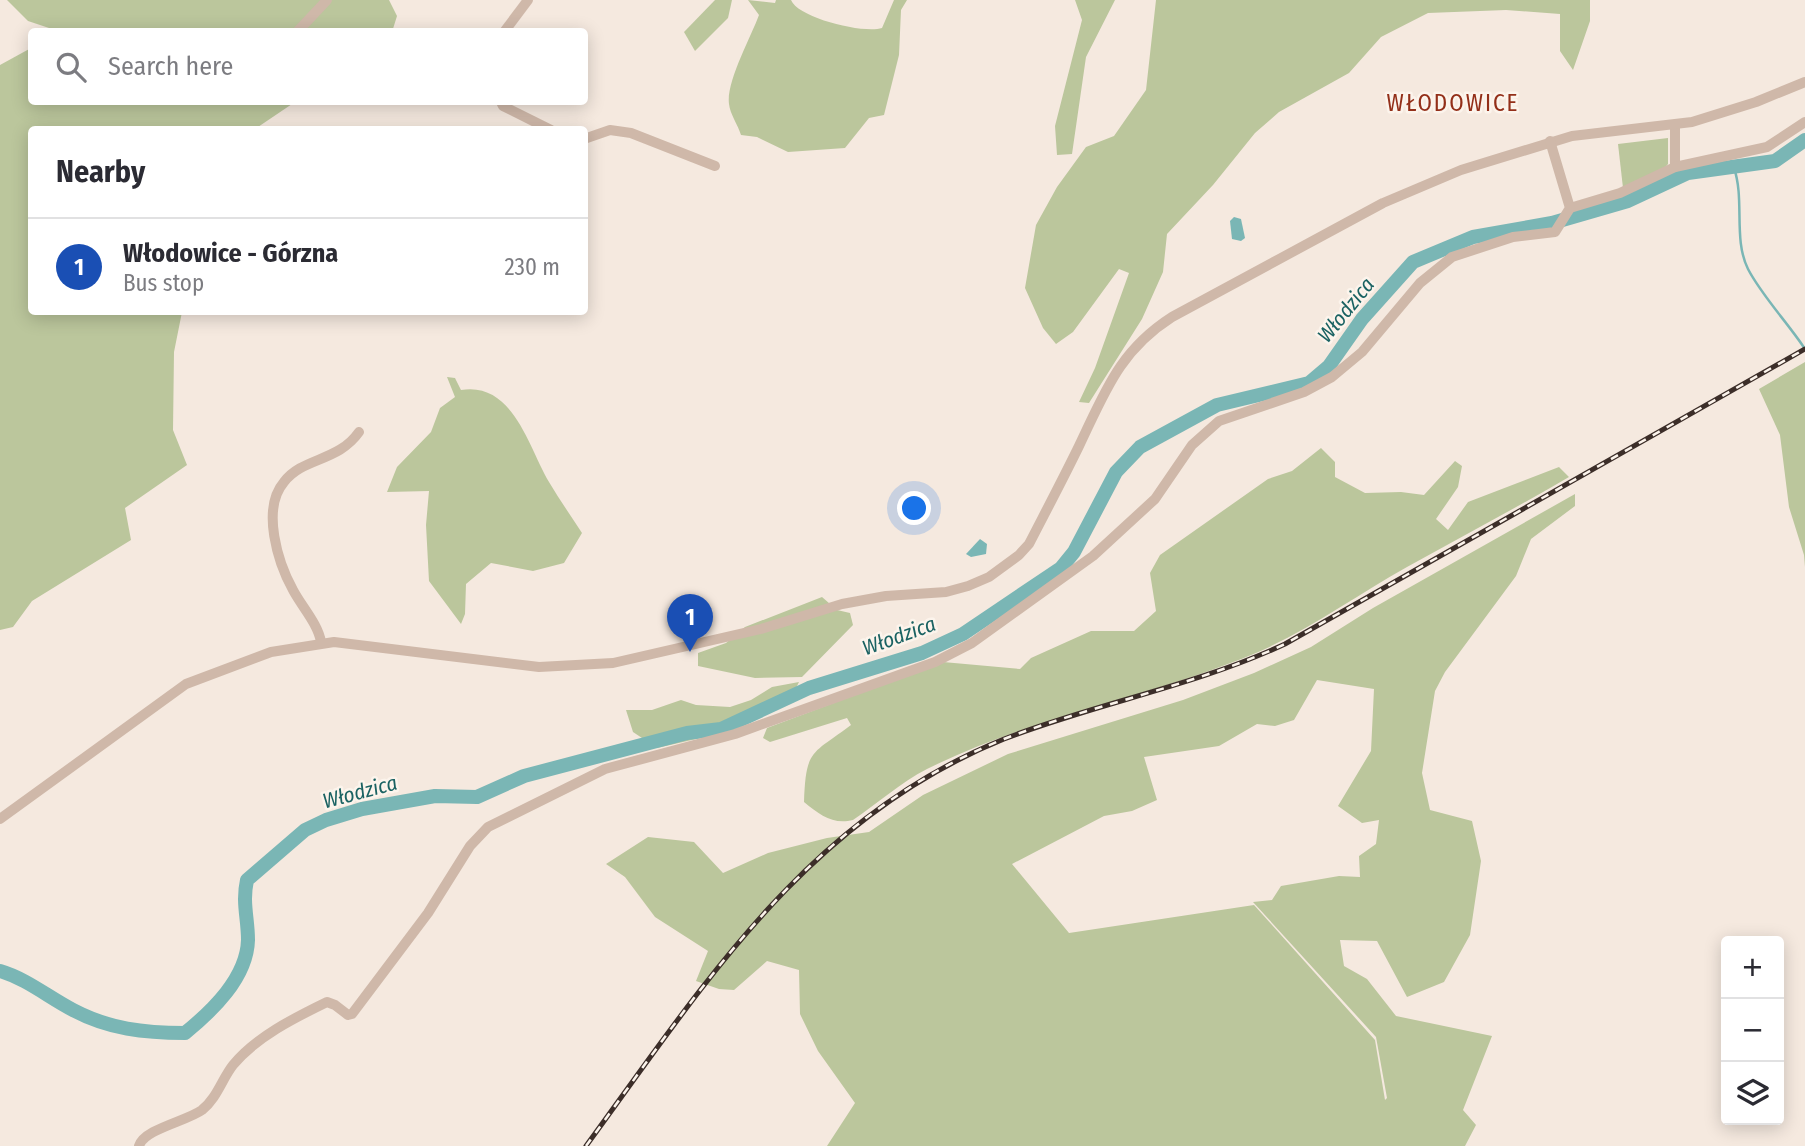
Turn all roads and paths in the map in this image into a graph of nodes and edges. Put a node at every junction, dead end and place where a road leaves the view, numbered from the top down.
1 (327, 0) edge
2 (528, 0) edge
3 (301, 28) edge
4 (507, 28) edge
5 (1805, 82) edge
6 (502, 105) edge
7 (1805, 122) edge
8 (1675, 125) junction
9 (543, 126) edge
10 (588, 138) edge
11 (1550, 141) junction
12 (715, 166) dead end
13 (1675, 167) junction
14 (1569, 211) junction
15 (359, 432) dead end
16 (320, 642) junction
17 (0, 819) edge
18 (138, 1146) edge

1 - 3 street
2 - 4 street
5 - 8 street
6 - 9 street
7 - 13 street
8 - 11 street
8 - 13 street
10 - 12 street
11 - 14 street
11 - 16 street
13 - 14 street
14 - 18 street
15 - 16 street
16 - 17 street

